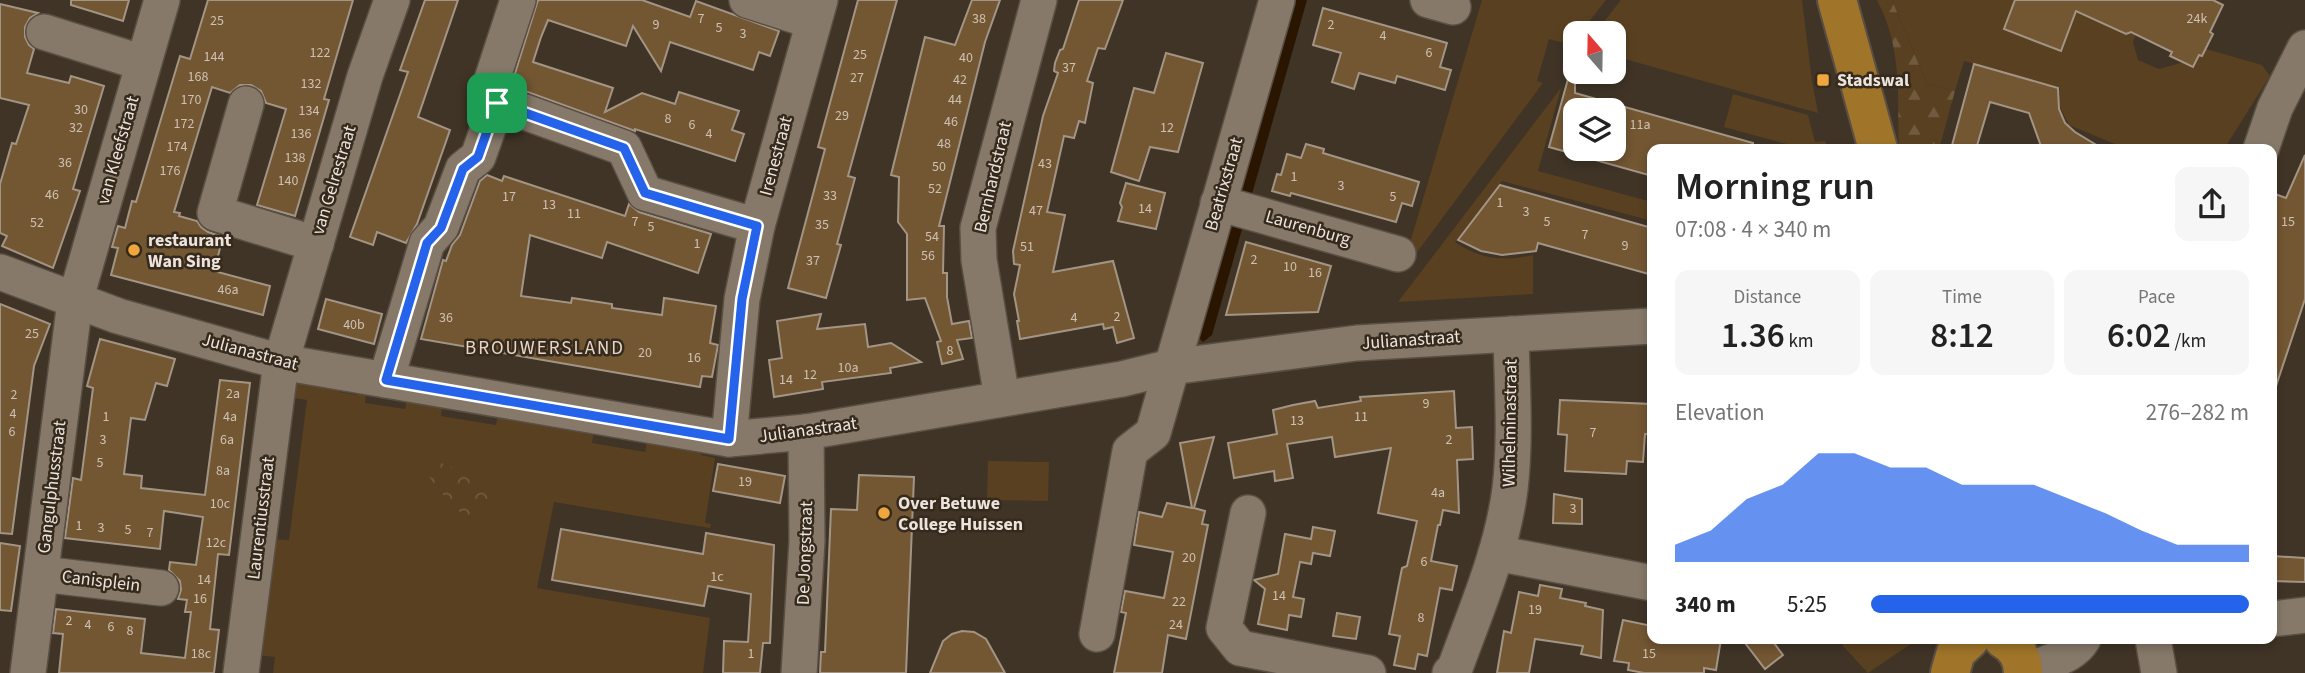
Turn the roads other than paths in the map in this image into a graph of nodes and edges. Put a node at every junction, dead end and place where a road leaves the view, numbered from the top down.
1 (162, 0) edge
2 (393, 0) edge
3 (518, 0) edge
4 (747, 0) edge
5 (1039, 0) edge
6 (1277, 0) edge
7 (1824, 0) edge
8 (1837, 0) edge
9 (816, 10) edge
10 (44, 32) dead end
11 (144, 63) junction
12 (2301, 64) edge
13 (491, 100) junction
14 (246, 104) dead end
15 (1859, 144) edge
16 (1877, 144) edge
17 (2263, 144) edge
18 (1232, 207) junction
19 (757, 226) junction
20 (316, 244) junction
21 (1398, 254) dead end
22 (0, 272) edge
23 (75, 301) junction
24 (1647, 326) edge
25 (1511, 334) junction
26 (281, 362) junction
27 (1171, 367) junction
28 (386, 380) junction
29 (1002, 398) junction
30 (806, 432) junction
31 (729, 439) junction
32 (1248, 513) dead end
33 (1496, 553) junction
34 (41, 574) junction
35 (1647, 582) edge
36 (161, 588) dead end
37 (2305, 615) edge
38 (2277, 618) edge
39 (1097, 634) dead end
40 (2079, 644) edge
41 (2153, 644) edge
42 (2023, 654) edge
43 (1300, 667) edge
44 (28, 673) edge
45 (241, 673) edge
46 (799, 673) edge
47 (1368, 673) edge
48 (1450, 673) edge
49 (2159, 673) edge

1 - 11 street, van Kleefstraat
2 - 20 street, van Gelrestraat
3 - 13 street
4 - 9 street
5 - 29 street, Bernhardstraat
6 - 18 street, Beatrixstraat
7 - 15 main road
8 - 16 main road
9 - 19 street, Irenestraat
10 - 11 street
11 - 23 street, van Kleefstraat
12 - 17 street
13 - 19 street
13 - 28 street
14 - 20 street
18 - 21 street, Laurenburg
18 - 27 street, Beatrixstraat
19 - 31 street, Irenestraat
20 - 26 street, van Gelrestraat
22 - 23 street, Julianastraat
23 - 26 street, Julianastraat
23 - 34 street, Gangulphusstraat
24 - 25 street, Julianastraat
25 - 27 street, Julianastraat
25 - 33 street, Wilhelminastraat
26 - 28 street, Julianastraat
26 - 45 street, Laurentiusstraat
27 - 29 street, Julianastraat
27 - 39 street
28 - 31 street, Julianastraat
29 - 30 street, Julianastraat
30 - 31 street, Julianastraat
30 - 46 street, De Jongstraat
32 - 43 street
33 - 35 street
33 - 48 street, Wilhelminastraat
34 - 36 street, Canisplein
34 - 44 street, Gangulphusstraat
37 - 38 street
40 - 42 street
41 - 49 street
43 - 47 street

